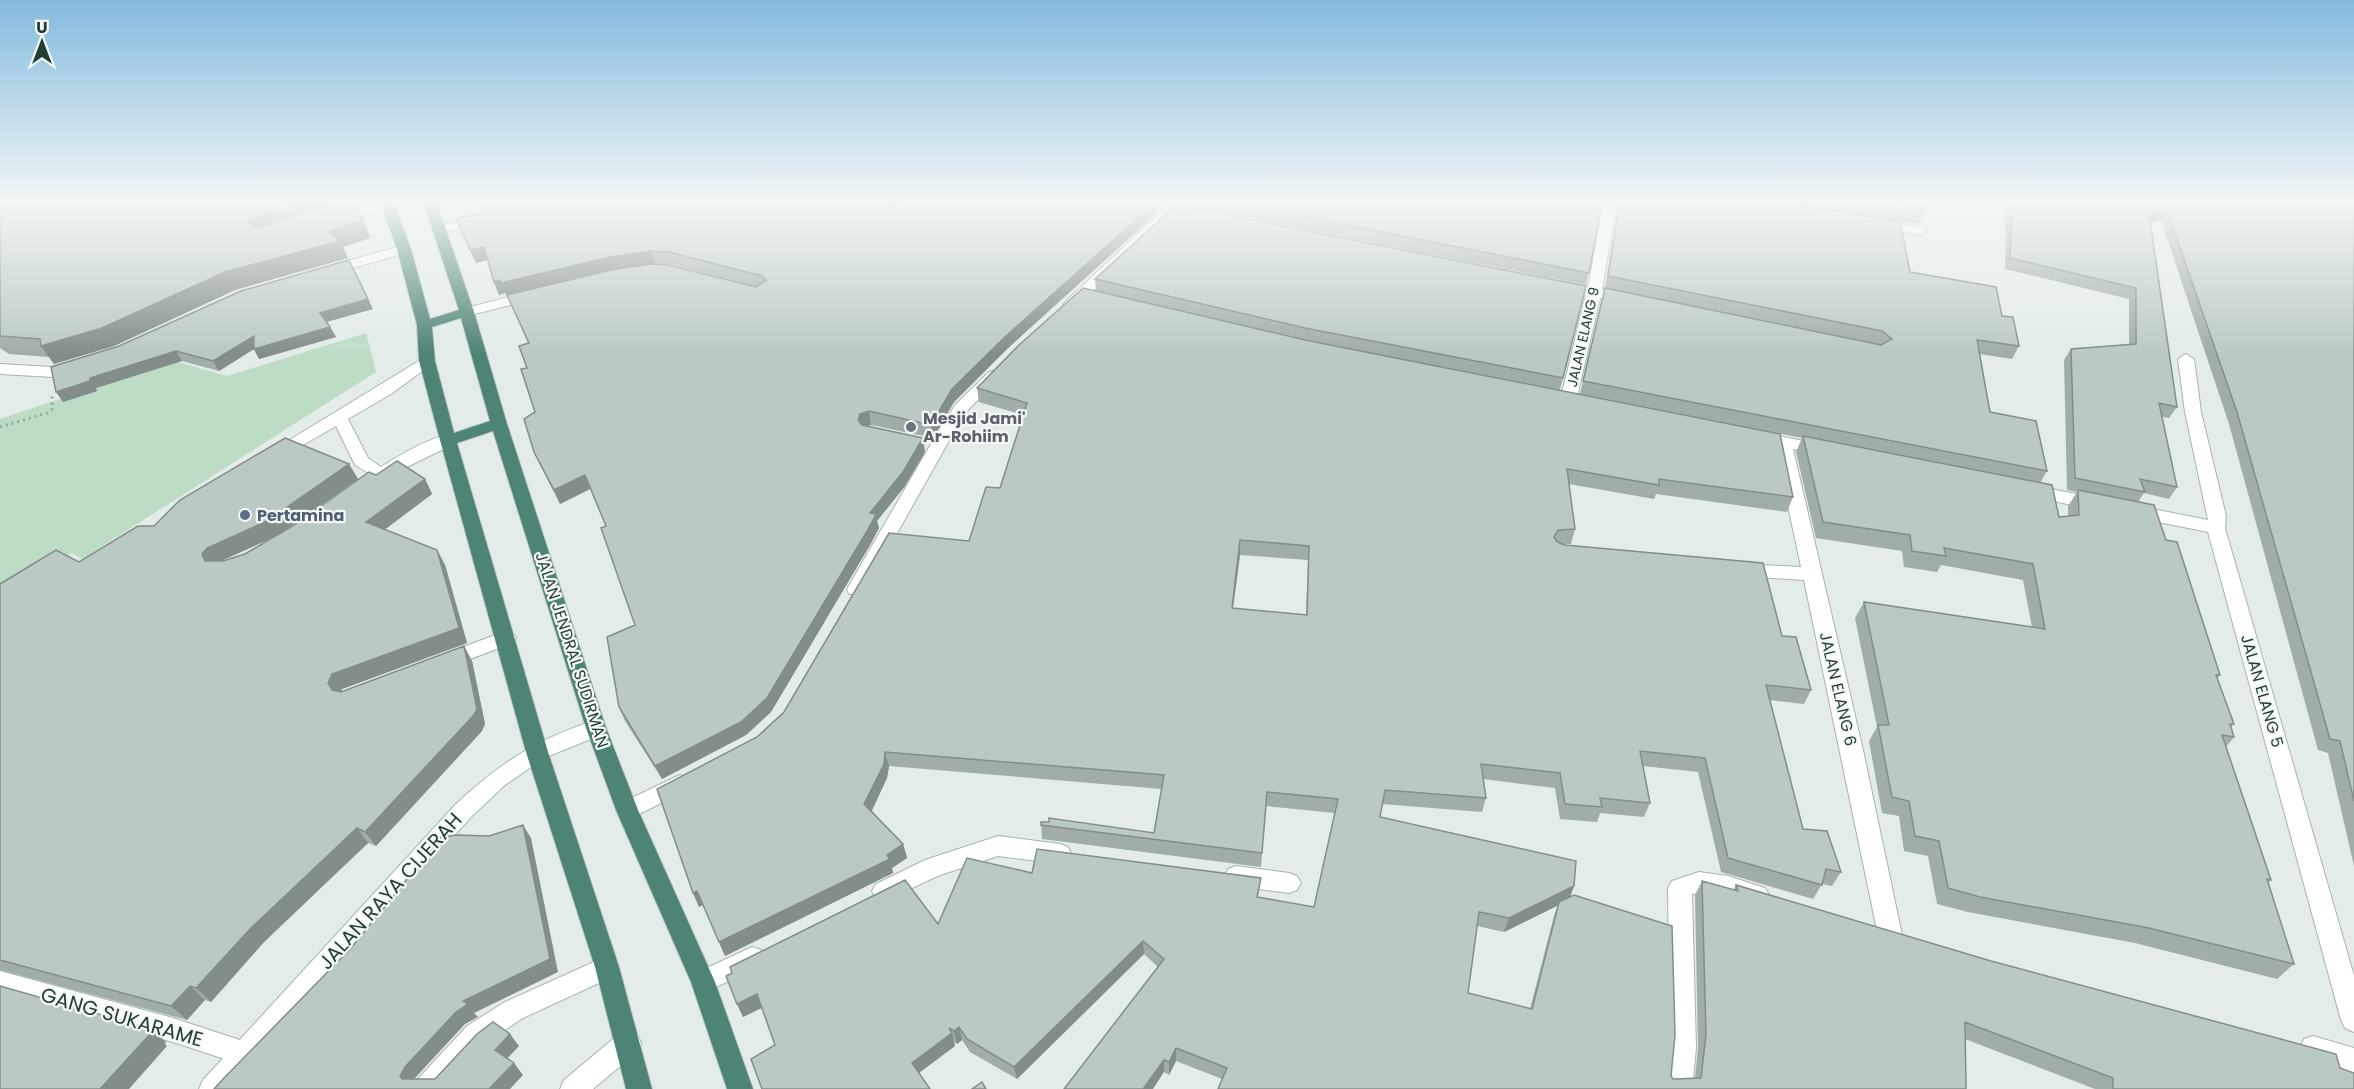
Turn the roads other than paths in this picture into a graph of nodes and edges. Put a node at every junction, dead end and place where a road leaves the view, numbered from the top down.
1 (394, 252) edge
2 (405, 252) edge
3 (446, 252) edge
4 (1131, 252) edge
5 (1602, 252) edge
6 (318, 273) edge
7 (1547, 284) edge
8 (551, 291) edge
9 (1594, 292) junction
10 (1082, 294) junction
11 (1104, 300) edge
12 (1641, 302) edge
13 (467, 312) junction
14 (1057, 317) edge
15 (424, 325) junction
16 (2187, 359) dead end
17 (427, 361) junction
18 (85, 362) edge
19 (1006, 362) edge
20 (0, 369) edge
21 (1568, 401) edge
22 (339, 416) junction
23 (499, 424) junction
24 (1743, 434) edge
25 (448, 440) junction
26 (916, 442) edge
27 (1784, 442) junction
28 (938, 447) junction
29 (1842, 454) edge
30 (258, 464) edge
31 (381, 474) junction
32 (363, 487) edge
33 (2018, 489) edge
34 (2217, 528) junction
35 (1727, 568) edge
36 (1810, 574) junction
37 (845, 609) edge
38 (506, 638) junction
39 (425, 669) edge
40 (596, 728) junction
41 (537, 752) junction
42 (695, 776) edge
43 (627, 810) junction
44 (1079, 856) edge
45 (1219, 874) edge
46 (1289, 882) dead end
47 (1782, 902) edge
48 (860, 904) edge
49 (1891, 935) edge
50 (776, 946) edge
51 (608, 968) junction
52 (0, 982) edge
53 (703, 982) junction
54 (2354, 1020) edge
55 (2287, 1041) edge
56 (628, 1043) junction
57 (243, 1053) junction
58 (2354, 1061) edge
59 (212, 1089) edge
60 (426, 1089) edge
61 (573, 1089) edge
62 (639, 1089) edge
63 (740, 1089) edge
64 (1679, 1089) edge

1 - 6 street
2 - 15 highway
3 - 13 highway, JALAN JENDRAL SUDIRMAN
4 - 10 street
5 - 9 street, JALAN ELANG 9
7 - 9 street
8 - 13 street
9 - 12 street
9 - 21 street, JALAN ELANG 9
10 - 11 street
10 - 14 street
13 - 15 highway
13 - 23 highway, JALAN JENDRAL SUDIRMAN
15 - 17 highway
16 - 34 street, JALAN ELANG 5
17 - 22 street
17 - 25 highway
18 - 20 street
19 - 28 street
22 - 30 street
22 - 31 street
23 - 25 highway
23 - 40 highway, JALAN JENDRAL SUDIRMAN
24 - 27 street
25 - 31 street
25 - 38 highway
26 - 28 street
27 - 29 street
27 - 36 street, JALAN ELANG 6
28 - 37 street
31 - 32 street
33 - 34 street
34 - 54 street, JALAN ELANG 5
35 - 36 street
36 - 49 street, JALAN ELANG 6
38 - 39 street
38 - 41 highway
40 - 41 street, JALAN RAYA CIJERAH
40 - 43 highway, JALAN JENDRAL SUDIRMAN
41 - 51 highway
41 - 57 street, JALAN RAYA CIJERAH
42 - 43 street
43 - 53 highway, JALAN JENDRAL SUDIRMAN
44 - 48 street
45 - 46 street
47 - 64 street
50 - 53 street
51 - 56 highway
51 - 60 street
52 - 57 street, GANG SUKARAME
53 - 63 highway, JALAN JENDRAL SUDIRMAN
55 - 58 street
56 - 61 street
56 - 62 highway
57 - 59 street, JALAN RAYA CIJERAH

